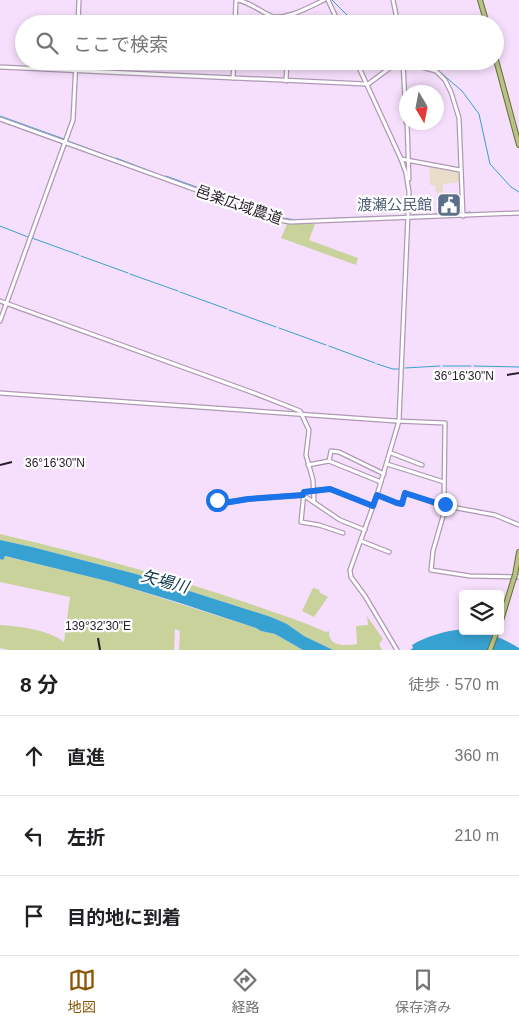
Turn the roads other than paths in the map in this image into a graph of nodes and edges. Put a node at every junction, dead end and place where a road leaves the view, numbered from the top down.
1 (79, 0) edge
2 (237, 0) edge
3 (324, 0) edge
4 (328, 0) edge
5 (393, 0) edge
6 (480, 0) edge
7 (78, 15) edge
8 (236, 15) edge
9 (270, 15) edge
10 (288, 15) edge
11 (335, 15) edge
12 (396, 15) edge
13 (484, 15) edge
14 (0, 67) edge
15 (15, 68) edge
16 (57, 70) edge
17 (233, 70) edge
18 (287, 70) edge
19 (360, 70) edge
20 (386, 70) edge
21 (405, 70) edge
22 (432, 70) edge
23 (499, 70) edge
24 (76, 71) junction
25 (233, 78) junction
26 (286, 80) junction
27 (366, 84) junction
28 (405, 85) edge
29 (0, 118) edge
30 (406, 130) edge
31 (65, 142) junction
32 (519, 145) edge
33 (401, 159) junction
34 (408, 162) junction
35 (460, 170) junction
36 (408, 184) junction
37 (519, 213) edge
38 (463, 216) junction
39 (408, 218) junction
40 (0, 301) edge
41 (6, 303) junction
42 (0, 321) edge
43 (0, 393) edge
44 (302, 414) junction
45 (400, 422) junction
46 (391, 453) junction
47 (329, 461) junction
48 (387, 464) junction
49 (308, 465) junction
50 (422, 465) dead end
51 (384, 474) junction
52 (382, 482) junction
53 (444, 482) junction
54 (313, 490) junction
55 (303, 495) junction
56 (377, 495) junction
57 (217, 500) dead end
58 (314, 502) junction
59 (373, 506) junction
60 (446, 506) junction
61 (519, 525) edge
62 (365, 530) junction
63 (343, 533) dead end
64 (361, 541) junction
65 (390, 552) dead end
66 (519, 552) edge
67 (517, 576) edge
68 (504, 611) edge
69 (496, 635) edge
70 (397, 650) edge
71 (490, 650) edge

1 - 7 street
2 - 8 street
2 - 9 street
3 - 10 street
4 - 11 street
5 - 12 street
6 - 13 main road
14 - 15 street
16 - 24 street
17 - 25 street
18 - 26 street
19 - 27 street
20 - 27 street
21 - 28 street
22 - 35 street
23 - 32 main road
24 - 25 street
24 - 31 street
25 - 26 street
26 - 27 street
27 - 33 street
29 - 31 street, 邑楽広域農道
30 - 34 street
31 - 39 street, 邑楽広域農道
31 - 41 street
33 - 34 street
33 - 36 street
34 - 35 street
34 - 36 street
35 - 38 street
36 - 39 street
37 - 38 street, 邑楽広域農道
38 - 39 street, 邑楽広域農道
39 - 45 street
40 - 41 street
41 - 42 street
41 - 44 street
43 - 44 street
44 - 45 street
44 - 49 street
45 - 46 street
45 - 53 street
46 - 48 street
46 - 50 street
47 - 49 street
47 - 51 street
47 - 52 street
48 - 51 street
48 - 53 street
49 - 54 street
51 - 52 street
52 - 56 street
53 - 60 street
54 - 55 street
54 - 58 street
54 - 59 street
55 - 57 street
55 - 58 street
55 - 63 street
56 - 59 street
56 - 60 street
58 - 62 street
59 - 62 street
60 - 61 street
60 - 67 street
62 - 64 street
64 - 65 street
64 - 70 street
66 - 67 main road
67 - 68 main road, bridge
69 - 71 main road

